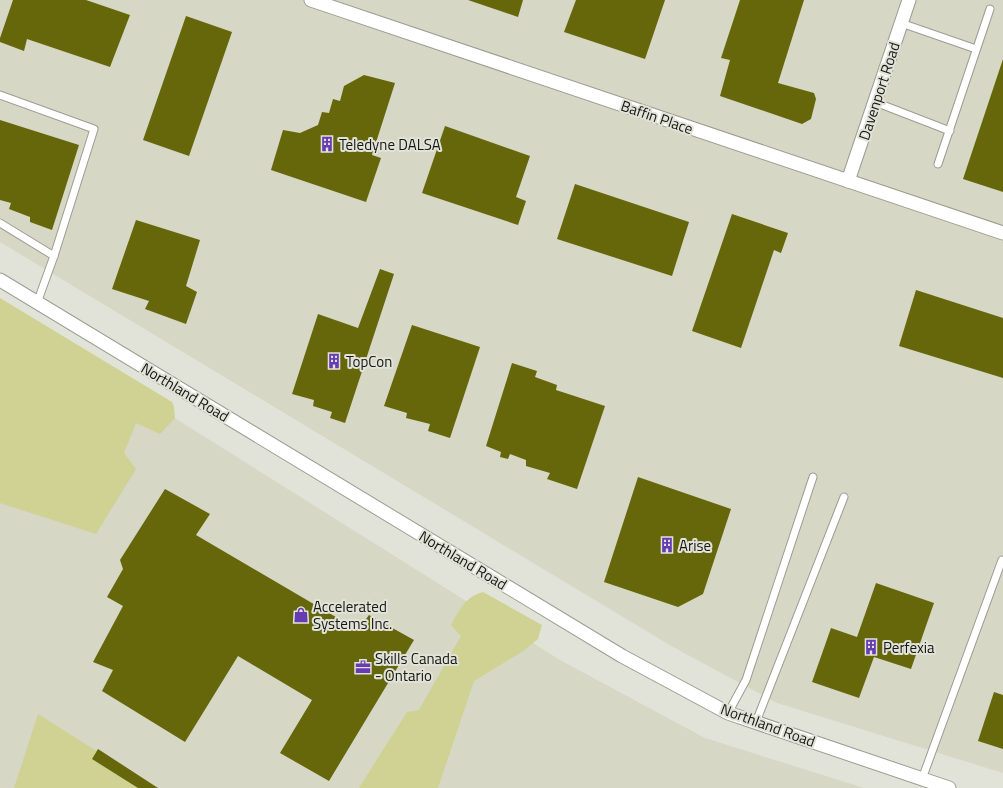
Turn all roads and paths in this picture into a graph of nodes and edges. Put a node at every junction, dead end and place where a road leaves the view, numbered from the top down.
1 (311, 0) edge
2 (909, 0) edge
3 (990, 9) dead end
4 (901, 23) junction
5 (976, 49) junction
6 (0, 95) edge
7 (875, 102) junction
8 (950, 131) junction
9 (938, 164) dead end
10 (848, 181) junction
11 (0, 223) edge
12 (1003, 233) edge
13 (54, 256) junction
14 (0, 280) edge
15 (37, 303) junction
16 (813, 477) dead end
17 (844, 498) dead end
18 (1002, 560) edge
19 (728, 713) junction
20 (756, 722) junction
21 (922, 779) junction
22 (950, 788) edge

1 - 10 street, Baffin Place
2 - 4 street, Davenport Road
3 - 5 lane
4 - 5 lane
4 - 7 street, Davenport Road
5 - 8 lane
6 - 13 lane
7 - 8 lane
7 - 10 street, Davenport Road
8 - 9 lane
10 - 12 street, Baffin Place
11 - 13 lane
13 - 15 lane
14 - 15 street, Northland Road
15 - 19 street, Northland Road
16 - 19 lane
17 - 20 lane
18 - 21 lane
19 - 20 street, Northland Road
20 - 21 street, Northland Road
21 - 22 street, Northland Road

